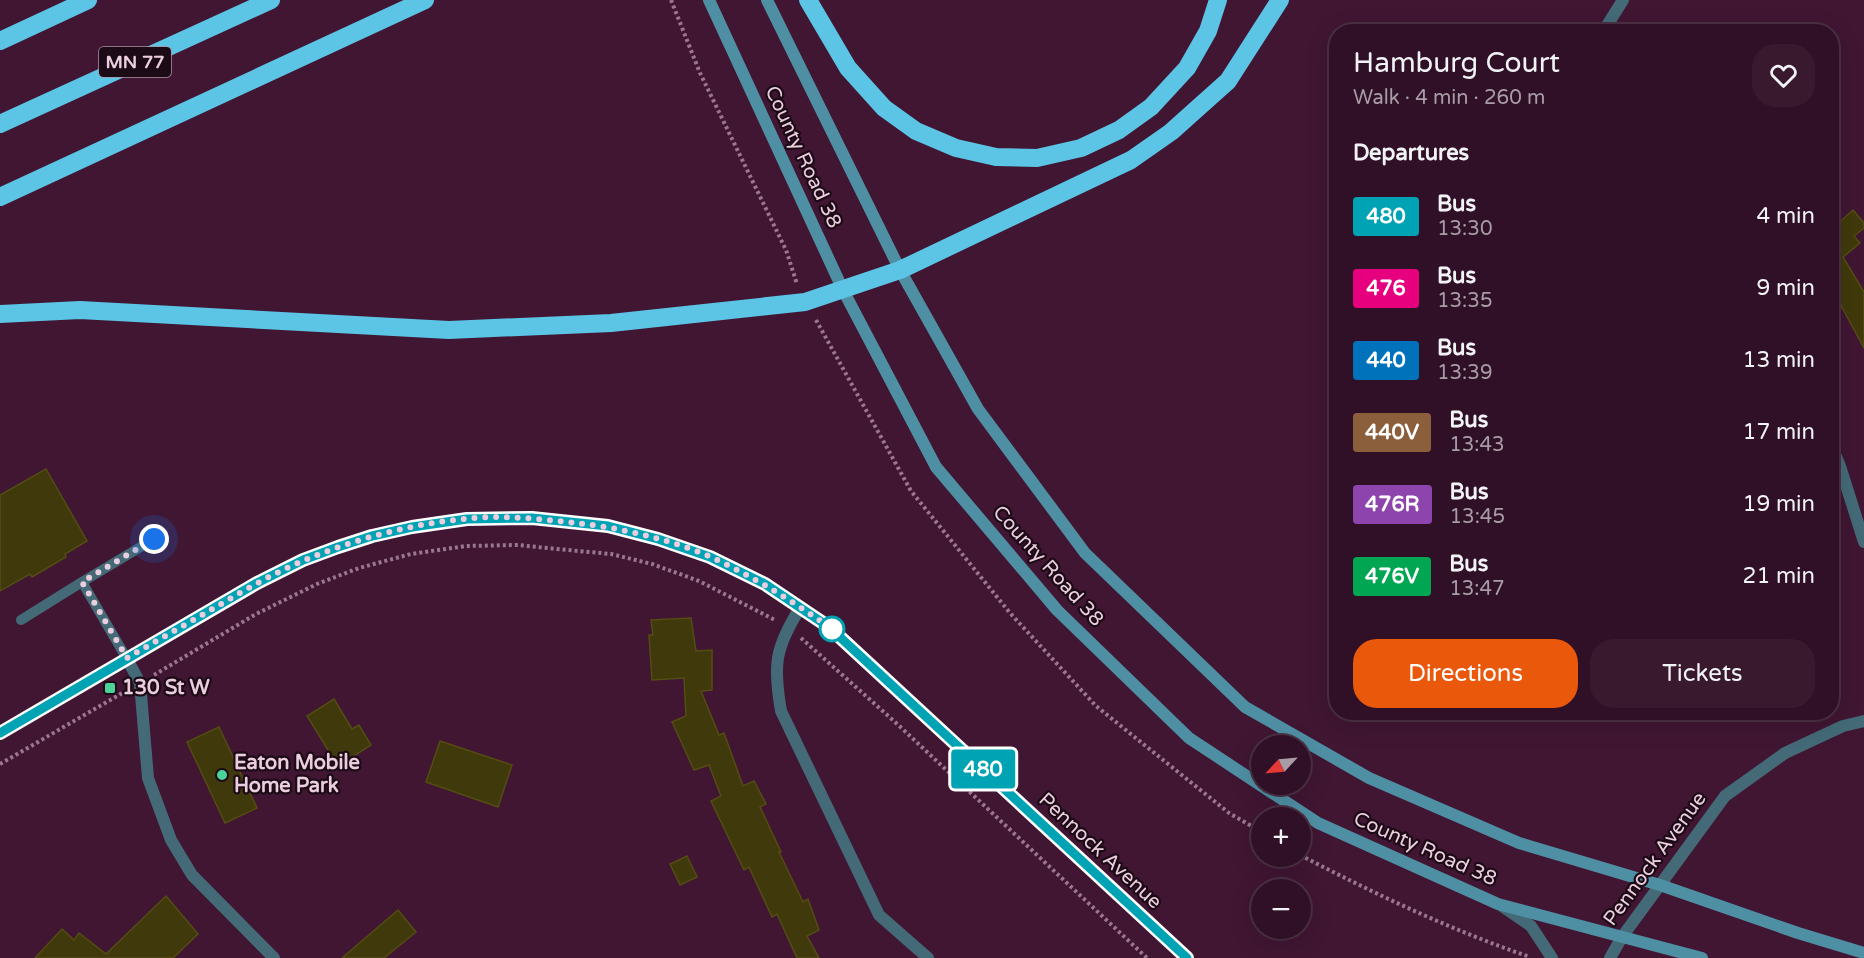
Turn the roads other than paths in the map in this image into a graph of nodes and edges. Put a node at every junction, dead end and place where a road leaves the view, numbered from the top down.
1 (88, 0) edge
2 (271, 0) edge
3 (425, 0) edge
4 (709, 0) edge
5 (767, 0) edge
6 (808, 0) edge
7 (1218, 0) edge
8 (1280, 0) edge
9 (1623, 0) edge
10 (1608, 24) edge
11 (0, 41) edge
12 (0, 124) edge
13 (0, 197) edge
14 (900, 270) junction
15 (843, 290) junction
16 (0, 314) edge
17 (1839, 464) edge
18 (154, 539) dead end
19 (1864, 542) edge
20 (82, 582) junction
21 (800, 608) junction
22 (21, 620) dead end
23 (127, 658) junction
24 (1864, 721) edge
25 (0, 733) edge
26 (1660, 885) junction
27 (1498, 904) junction
28 (1622, 937) junction
29 (1864, 953) edge
30 (274, 958) edge
31 (928, 958) edge
32 (1187, 958) edge
33 (1552, 958) edge
34 (1610, 958) edge
35 (1702, 958) edge

1 - 11 highway
2 - 12 highway, MN 77
3 - 13 highway
4 - 15 main road, County Road 38
5 - 14 main road, County Road 38
6 - 7 highway
8 - 14 highway
9 - 10 street
14 - 15 highway
14 - 26 main road, County Road 38
15 - 16 highway
15 - 27 main road, County Road 38
17 - 19 street
18 - 20 lane
20 - 22 lane
20 - 23 lane
21 - 23 street, Pennock Avenue
21 - 31 street
21 - 32 street, Pennock Avenue
23 - 25 street, Pennock Avenue
23 - 30 street
24 - 26 street, Pennock Avenue
26 - 28 street, Pennock Avenue
26 - 29 main road, County Road 38
27 - 28 main road, County Road 38
27 - 33 street
28 - 34 street, Pennock Avenue
28 - 35 main road, County Road 38

